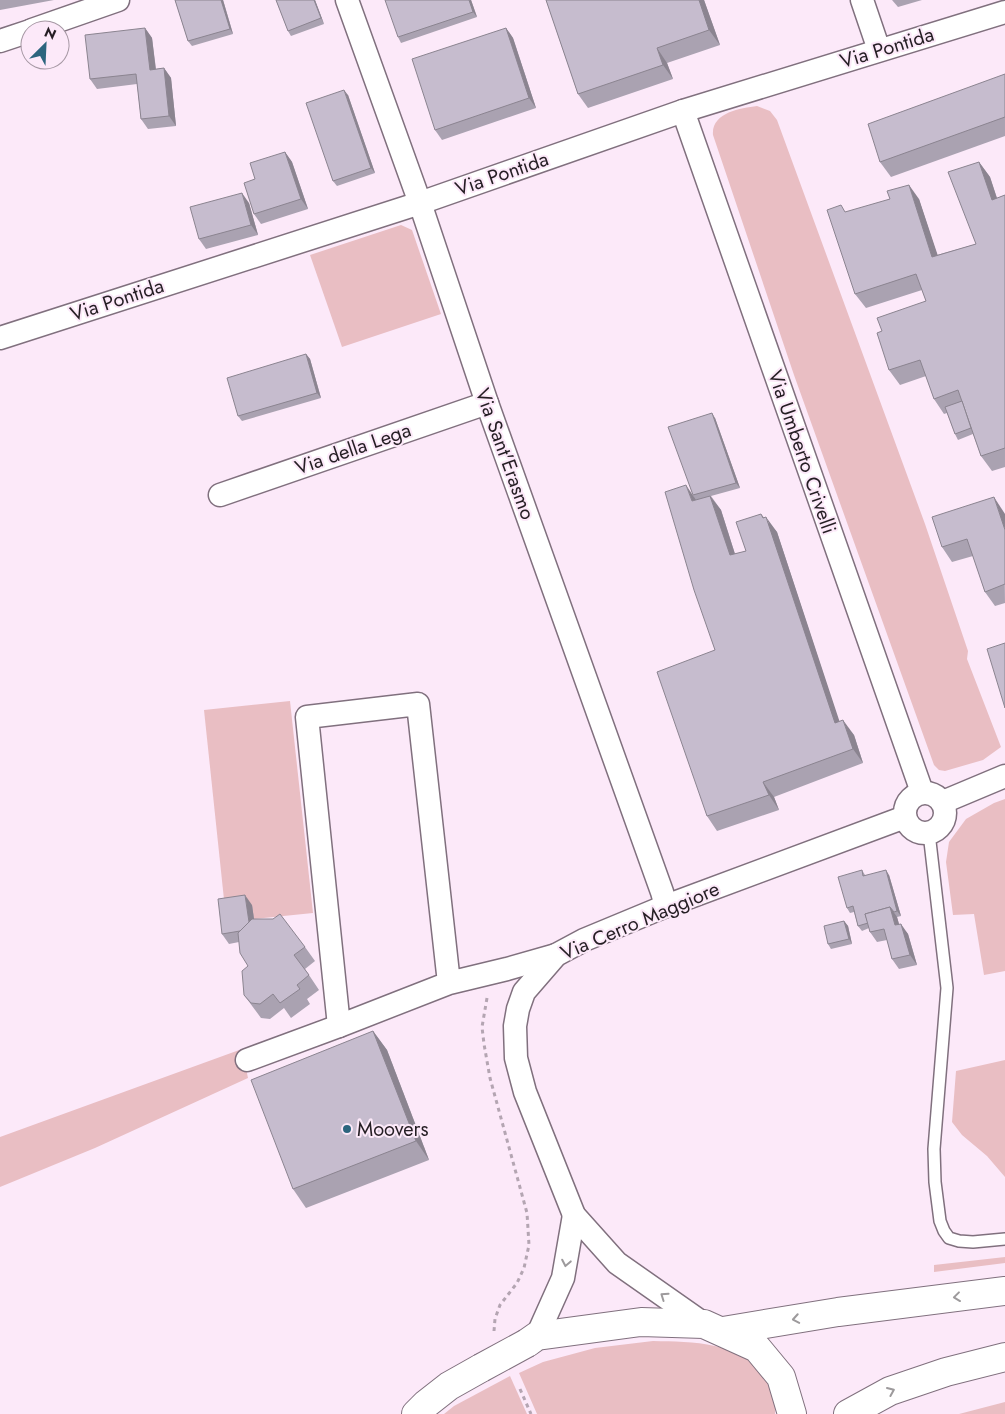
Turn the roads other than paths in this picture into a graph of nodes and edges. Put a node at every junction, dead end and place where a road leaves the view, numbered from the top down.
1 (118, 0) edge
2 (346, 0) edge
3 (862, 0) edge
4 (1005, 12) edge
5 (60, 20) edge
6 (20, 34) edge
7 (0, 41) edge
8 (879, 50) junction
9 (683, 111) junction
10 (420, 203) junction
11 (0, 338) edge
12 (486, 403) junction
13 (220, 495) dead end
14 (1005, 776) edge
15 (922, 792) junction
16 (943, 802) junction
17 (905, 817) junction
18 (929, 833) junction
19 (666, 906) junction
20 (556, 954) junction
21 (449, 983) junction
22 (339, 1026) junction
23 (247, 1060) dead end
24 (574, 1215) junction
25 (1005, 1239) edge
26 (1005, 1291) edge
27 (714, 1327) junction
28 (532, 1339) junction
29 (1005, 1357) edge
30 (416, 1414) edge
31 (792, 1414) edge
32 (848, 1414) edge

1 - 5 street
2 - 10 street, Via Sant'Erasmo
3 - 8 street
4 - 8 street, Via Pontida
6 - 7 street
8 - 9 street, Via Pontida
9 - 10 street, Via Pontida
9 - 15 street, Via Umberto Crivelli
10 - 11 street, Via Pontida
10 - 12 street, Via Sant'Erasmo
12 - 13 street, Via della Lega
12 - 19 street, Via Sant'Erasmo
14 - 16 street
15 - 16 street
15 - 17 street
16 - 18 street
17 - 18 street
17 - 19 street, Via Cerro Maggiore
18 - 25 lane
19 - 20 street, Via Cerro Maggiore
20 - 21 street
20 - 24 street, Via Cerro Maggiore
21 - 22 street
21 - 22 street
22 - 23 street
27 -> 24 street, Via Cerro Maggiore
24 -> 28 street
26 -> 27 street
27 - 28 street
27 - 31 street
28 - 30 street, bridge
32 -> 29 street

